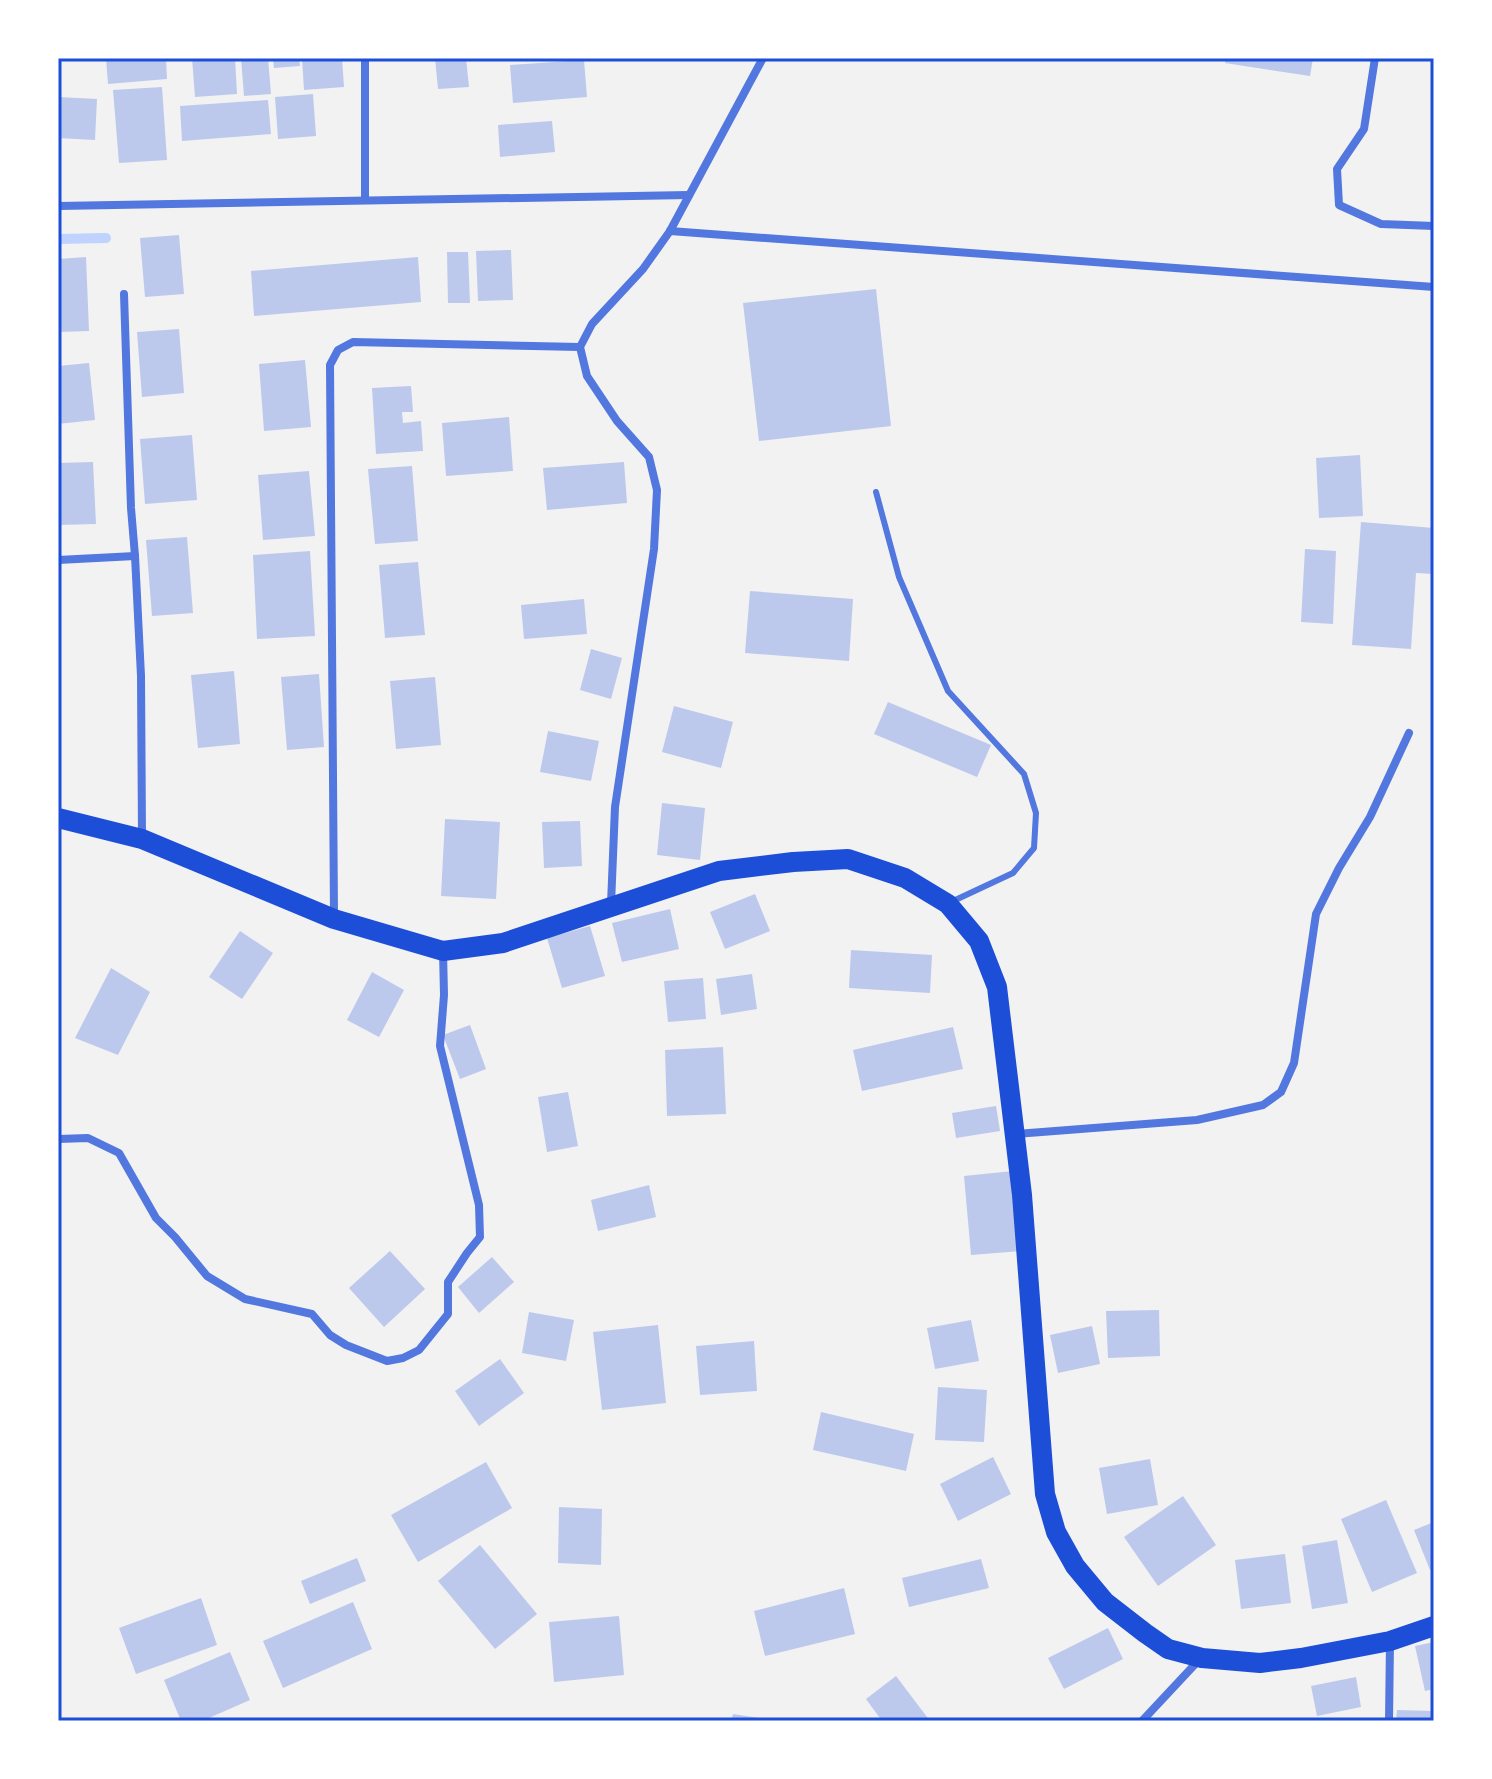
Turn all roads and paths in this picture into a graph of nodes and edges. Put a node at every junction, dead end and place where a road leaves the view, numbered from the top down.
1 (365, 58) edge
2 (763, 58) edge
3 (1375, 58) edge
4 (689, 195) junction
5 (365, 200) junction
6 (58, 206) edge
7 (1434, 226) edge
8 (670, 231) junction
9 (1434, 287) edge
10 (124, 294) dead end
11 (580, 347) junction
12 (876, 492) dead end
13 (135, 556) junction
14 (58, 560) edge
15 (1409, 733) dead end
16 (58, 818) edge
17 (142, 839) junction
18 (948, 904) junction
19 (611, 906) junction
20 (334, 919) junction
21 (443, 951) junction
22 (1015, 1134) junction
23 (58, 1139) edge
24 (1434, 1626) edge
25 (1390, 1641) junction
26 (1202, 1658) junction
27 (1142, 1721) edge
28 (1389, 1721) edge

1 - 5 street
2 - 4 street
3 - 7 street
4 - 5 street
4 - 8 street
5 - 6 street
8 - 9 street
8 - 11 street
10 - 13 street
11 - 19 street
11 - 20 street
12 - 18 lane
13 - 14 street
13 - 17 street
15 - 22 street
16 - 17 main road
17 - 20 main road
18 - 19 main road
18 - 22 main road
19 - 21 main road
20 - 21 main road
21 - 23 street
22 - 26 main road
24 - 25 main road
25 - 26 main road
25 - 28 street
26 - 27 street

